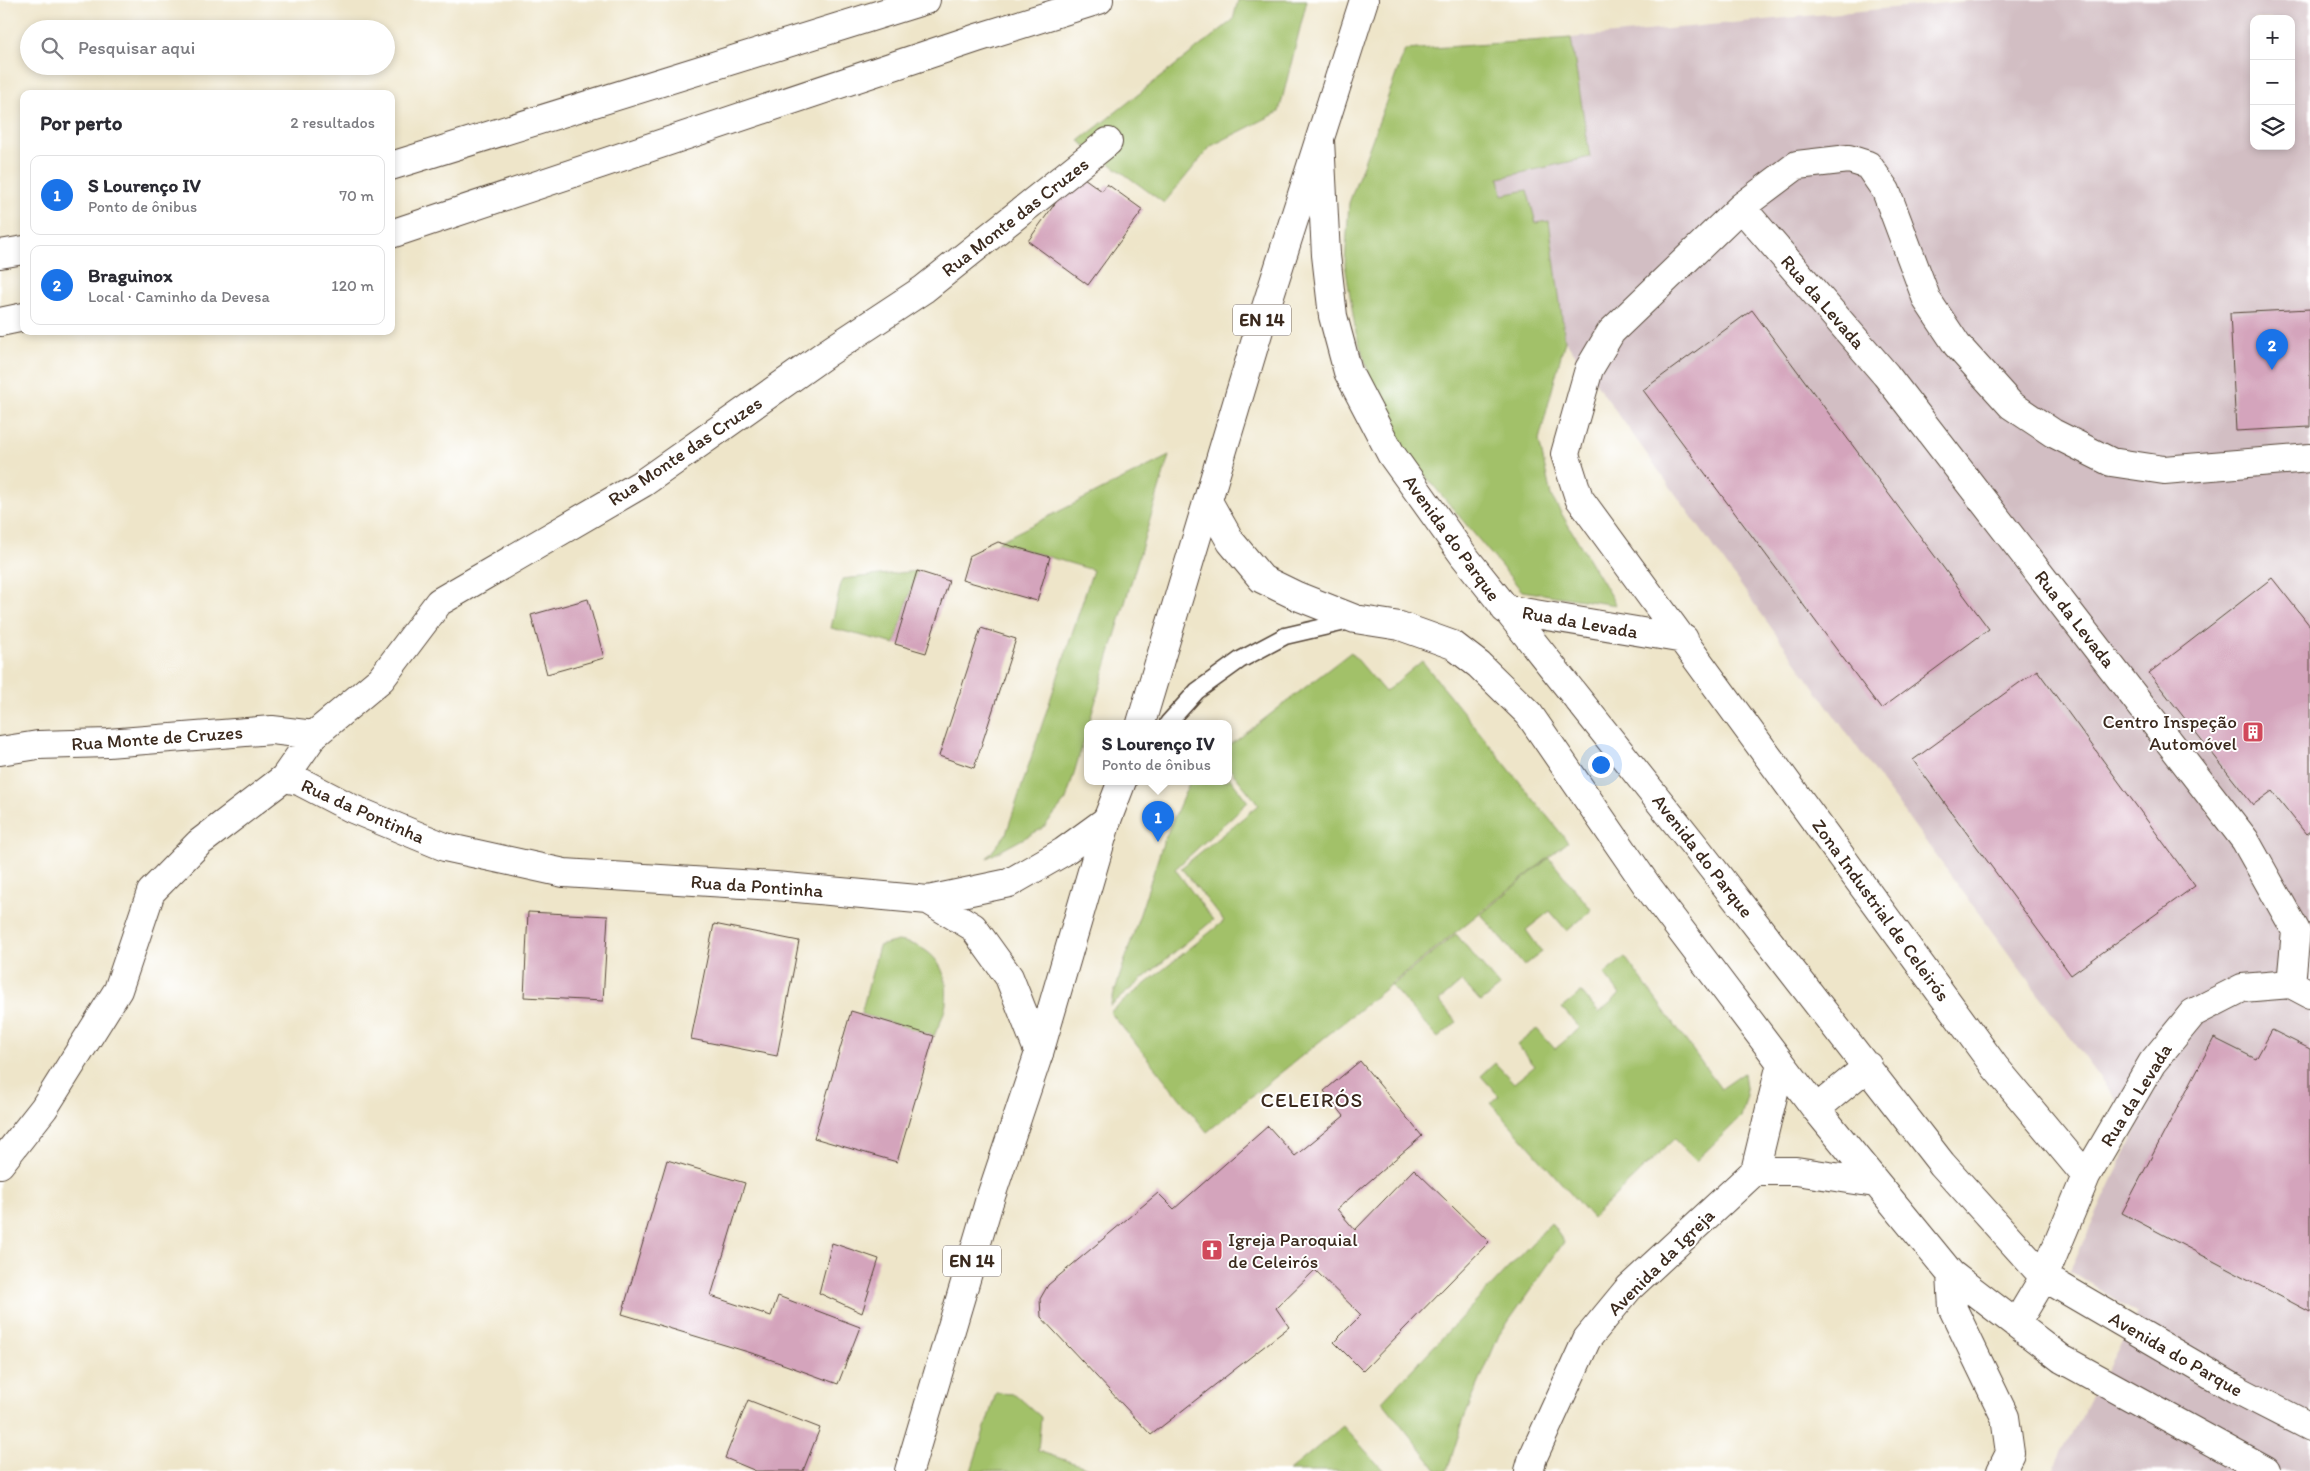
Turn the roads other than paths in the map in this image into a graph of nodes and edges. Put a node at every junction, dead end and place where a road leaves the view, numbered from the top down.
1 (926, 0) edge
2 (1099, 0) edge
3 (1364, 0) edge
4 (1320, 139) junction
5 (1108, 142) dead end
6 (395, 165) edge
7 (1741, 207) junction
8 (395, 233) edge
9 (20, 251) edge
10 (0, 254) edge
11 (20, 318) edge
12 (0, 322) edge
13 (2310, 458) edge
14 (1209, 503) junction
15 (1505, 609) junction
16 (1355, 620) junction
17 (1684, 639) junction
18 (1142, 720) edge
19 (1171, 720) edge
20 (314, 734) junction
21 (0, 751) edge
22 (284, 778) junction
23 (1120, 785) edge
24 (1107, 820) junction
25 (928, 900) junction
26 (2300, 989) edge
27 (1039, 1053) junction
28 (1781, 1063) junction
29 (1868, 1066) junction
30 (1816, 1110) junction
31 (0, 1164) edge
32 (1755, 1171) junction
33 (2086, 1176) junction
34 (1876, 1183) junction
35 (1951, 1274) junction
36 (2044, 1277) junction
37 (2016, 1324) junction
38 (2310, 1427) edge
39 (909, 1471) edge
40 (1529, 1471) edge
41 (2001, 1471) edge
42 (2266, 1471) edge

1 - 6 main road
2 - 8 main road
3 - 4 main road, EN 14
4 - 14 main road, EN 14
4 - 15 main road, Avenida do Parque
5 - 20 main road, Rua Monte das Cruzes
7 - 13 main road
7 - 17 main road, Rua da Levada
7 - 26 main road, Rua da Levada
9 - 10 main road
11 - 12 main road
14 - 16 main road
14 - 18 main road, EN 14
15 - 17 main road, Rua da Levada
15 - 29 main road, Avenida do Parque
16 - 19 lane
16 - 28 main road
17 - 33 main road, Zona Industrial de Celeirós
20 - 21 main road, Rua Monte de Cruzes
20 - 22 main road, Rua Monte das Cruzes
22 - 25 main road, Rua da Pontinha
22 - 31 main road, Rua da Pontinha
23 - 24 main road, EN 14
24 - 25 main road, Rua da Pontinha
24 - 27 main road, EN 14
25 - 27 main road, Rua da Pontinha
26 - 33 main road, Rua da Levada
27 - 39 main road, EN 14
28 - 30 main road
28 - 32 main road
29 - 30 main road
29 - 36 main road, Avenida do Parque
30 - 34 main road
32 - 34 main road
32 - 40 main road, Avenida da Igreja
33 - 36 main road, Rua da Levada
34 - 35 main road
35 - 37 main road
35 - 41 main road
36 - 37 main road
36 - 38 main road, Avenida do Parque
37 - 42 main road

